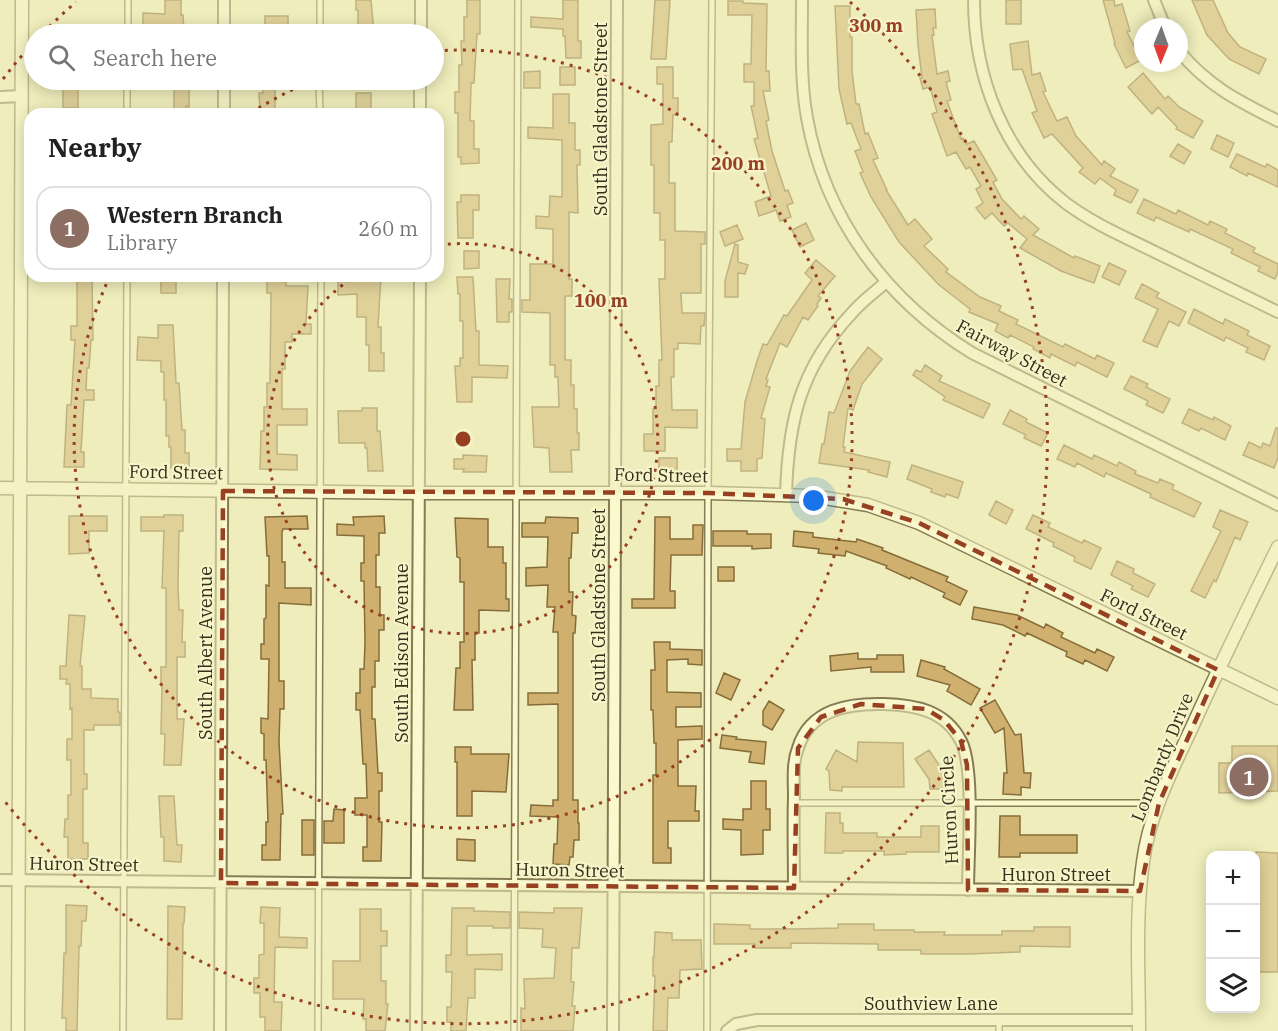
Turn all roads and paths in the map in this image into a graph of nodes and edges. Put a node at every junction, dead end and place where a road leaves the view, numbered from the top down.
1 (22, 0) edge
2 (128, 0) edge
3 (224, 0) edge
4 (320, 0) edge
5 (421, 0) edge
6 (518, 0) edge
7 (616, 0) edge
8 (712, 0) edge
9 (802, 0) edge
10 (974, 0) edge
11 (1154, 0) edge
12 (1161, 18) edge
13 (128, 24) edge
14 (224, 24) edge
15 (320, 24) edge
16 (421, 24) edge
17 (1188, 61) edge
18 (127, 90) edge
19 (224, 90) edge
20 (319, 90) edge
21 (420, 90) edge
22 (22, 96) junction
23 (0, 97) edge
24 (127, 108) edge
25 (224, 108) edge
26 (320, 108) edge
27 (420, 108) edge
28 (1278, 121) edge
29 (127, 282) edge
30 (223, 282) edge
31 (321, 282) edge
32 (420, 282) edge
33 (886, 282) junction
34 (1278, 312) edge
35 (0, 488) edge
36 (21, 489) junction
37 (125, 489) junction
38 (223, 491) junction
39 (319, 492) junction
40 (516, 492) junction
41 (615, 492) junction
42 (418, 493) junction
43 (708, 493) junction
44 (786, 495) junction
45 (1278, 505) edge
46 (1278, 548) edge
47 (1218, 670) junction
48 (1278, 698) edge
49 (968, 802) junction
50 (794, 803) junction
51 (1159, 803) junction
52 (0, 880) edge
53 (19, 880) junction
54 (123, 881) junction
55 (221, 883) junction
56 (318, 883) junction
57 (416, 884) junction
58 (515, 885) junction
59 (614, 887) junction
60 (708, 888) junction
61 (794, 888) junction
62 (968, 890) junction
63 (1140, 891) junction
64 (999, 1019) junction
65 (1032, 1025) edge
66 (1139, 1025) edge
67 (18, 1031) edge
68 (123, 1031) edge
69 (220, 1031) edge
70 (318, 1031) edge
71 (416, 1031) edge
72 (514, 1031) edge
73 (613, 1031) edge
74 (707, 1031) edge
75 (727, 1031) edge
76 (999, 1031) edge

1 - 22 street
2 - 13 lane
3 - 14 street
4 - 15 lane
5 - 16 street
6 - 40 lane
7 - 41 street, South Gladstone Street
8 - 43 lane
9 - 33 street, Fairway Street
10 - 34 street
11 - 12 street
17 - 28 street
18 - 24 lane
19 - 25 street
20 - 26 lane
21 - 27 street
22 - 23 street
22 - 36 street
29 - 37 lane
30 - 38 street, South Albert Avenue
31 - 39 lane
32 - 42 street, South Edison Avenue
33 - 44 street
33 - 45 street, Fairway Street
35 - 36 street, Ford Street
36 - 37 street, Ford Street
36 - 53 street
37 - 38 street, Ford Street
37 - 54 lane
38 - 39 street, Ford Street
38 - 55 street, South Albert Avenue
39 - 42 street, Ford Street
39 - 56 lane
40 - 41 street, Ford Street
40 - 42 street, Ford Street
40 - 58 lane
41 - 43 street, Ford Street
41 - 59 street, South Gladstone Street
42 - 57 street, South Edison Avenue
43 - 44 street, Ford Street
43 - 60 lane
44 - 47 street, Ford Street
46 - 47 street, Lombardy Drive
47 - 48 street, Ford Street
47 - 51 street, Lombardy Drive
49 - 50 lane
49 - 50 street, Huron Circle
49 - 51 lane
49 - 62 street, Huron Circle
50 - 61 street, Huron Circle
51 - 63 street, Lombardy Drive
52 - 53 street, Huron Street
53 - 54 street, Huron Street
53 - 67 street
54 - 55 street, Huron Street
54 - 68 lane
55 - 56 street, Huron Street
55 - 69 street, South Albert Avenue
56 - 57 street, Huron Street
56 - 70 lane
57 - 58 street, Huron Street
57 - 71 street, South Edison Avenue
58 - 59 street, Huron Street
58 - 72 lane
59 - 60 street, Huron Street
59 - 73 street, South Gladstone Street
60 - 61 street, Huron Street
60 - 74 lane
61 - 62 street, Huron Street
62 - 63 street, Huron Street
63 - 66 street, Lombardy Drive
64 - 65 street, Southview Lane
64 - 75 street, Southview Lane
64 - 76 lane
65 - 66 street, Southview Lane

